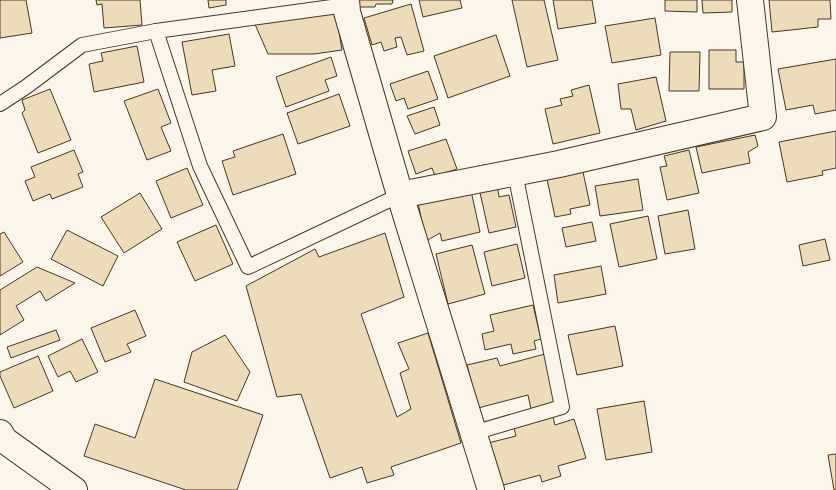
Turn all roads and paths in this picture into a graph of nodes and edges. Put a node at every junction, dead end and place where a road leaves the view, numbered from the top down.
1 (750, 0) edge
2 (346, 3) edge
3 (156, 31) junction
4 (0, 104) edge
5 (515, 173) junction
6 (400, 195) junction
7 (0, 433) edge
8 (473, 433) junction
9 (74, 490) edge
10 (490, 490) edge

1 - 5 street
2 - 3 lane
2 - 6 street
3 - 4 lane
3 - 6 lane
5 - 6 street
5 - 8 lane
6 - 8 street
7 - 9 street
8 - 10 street

